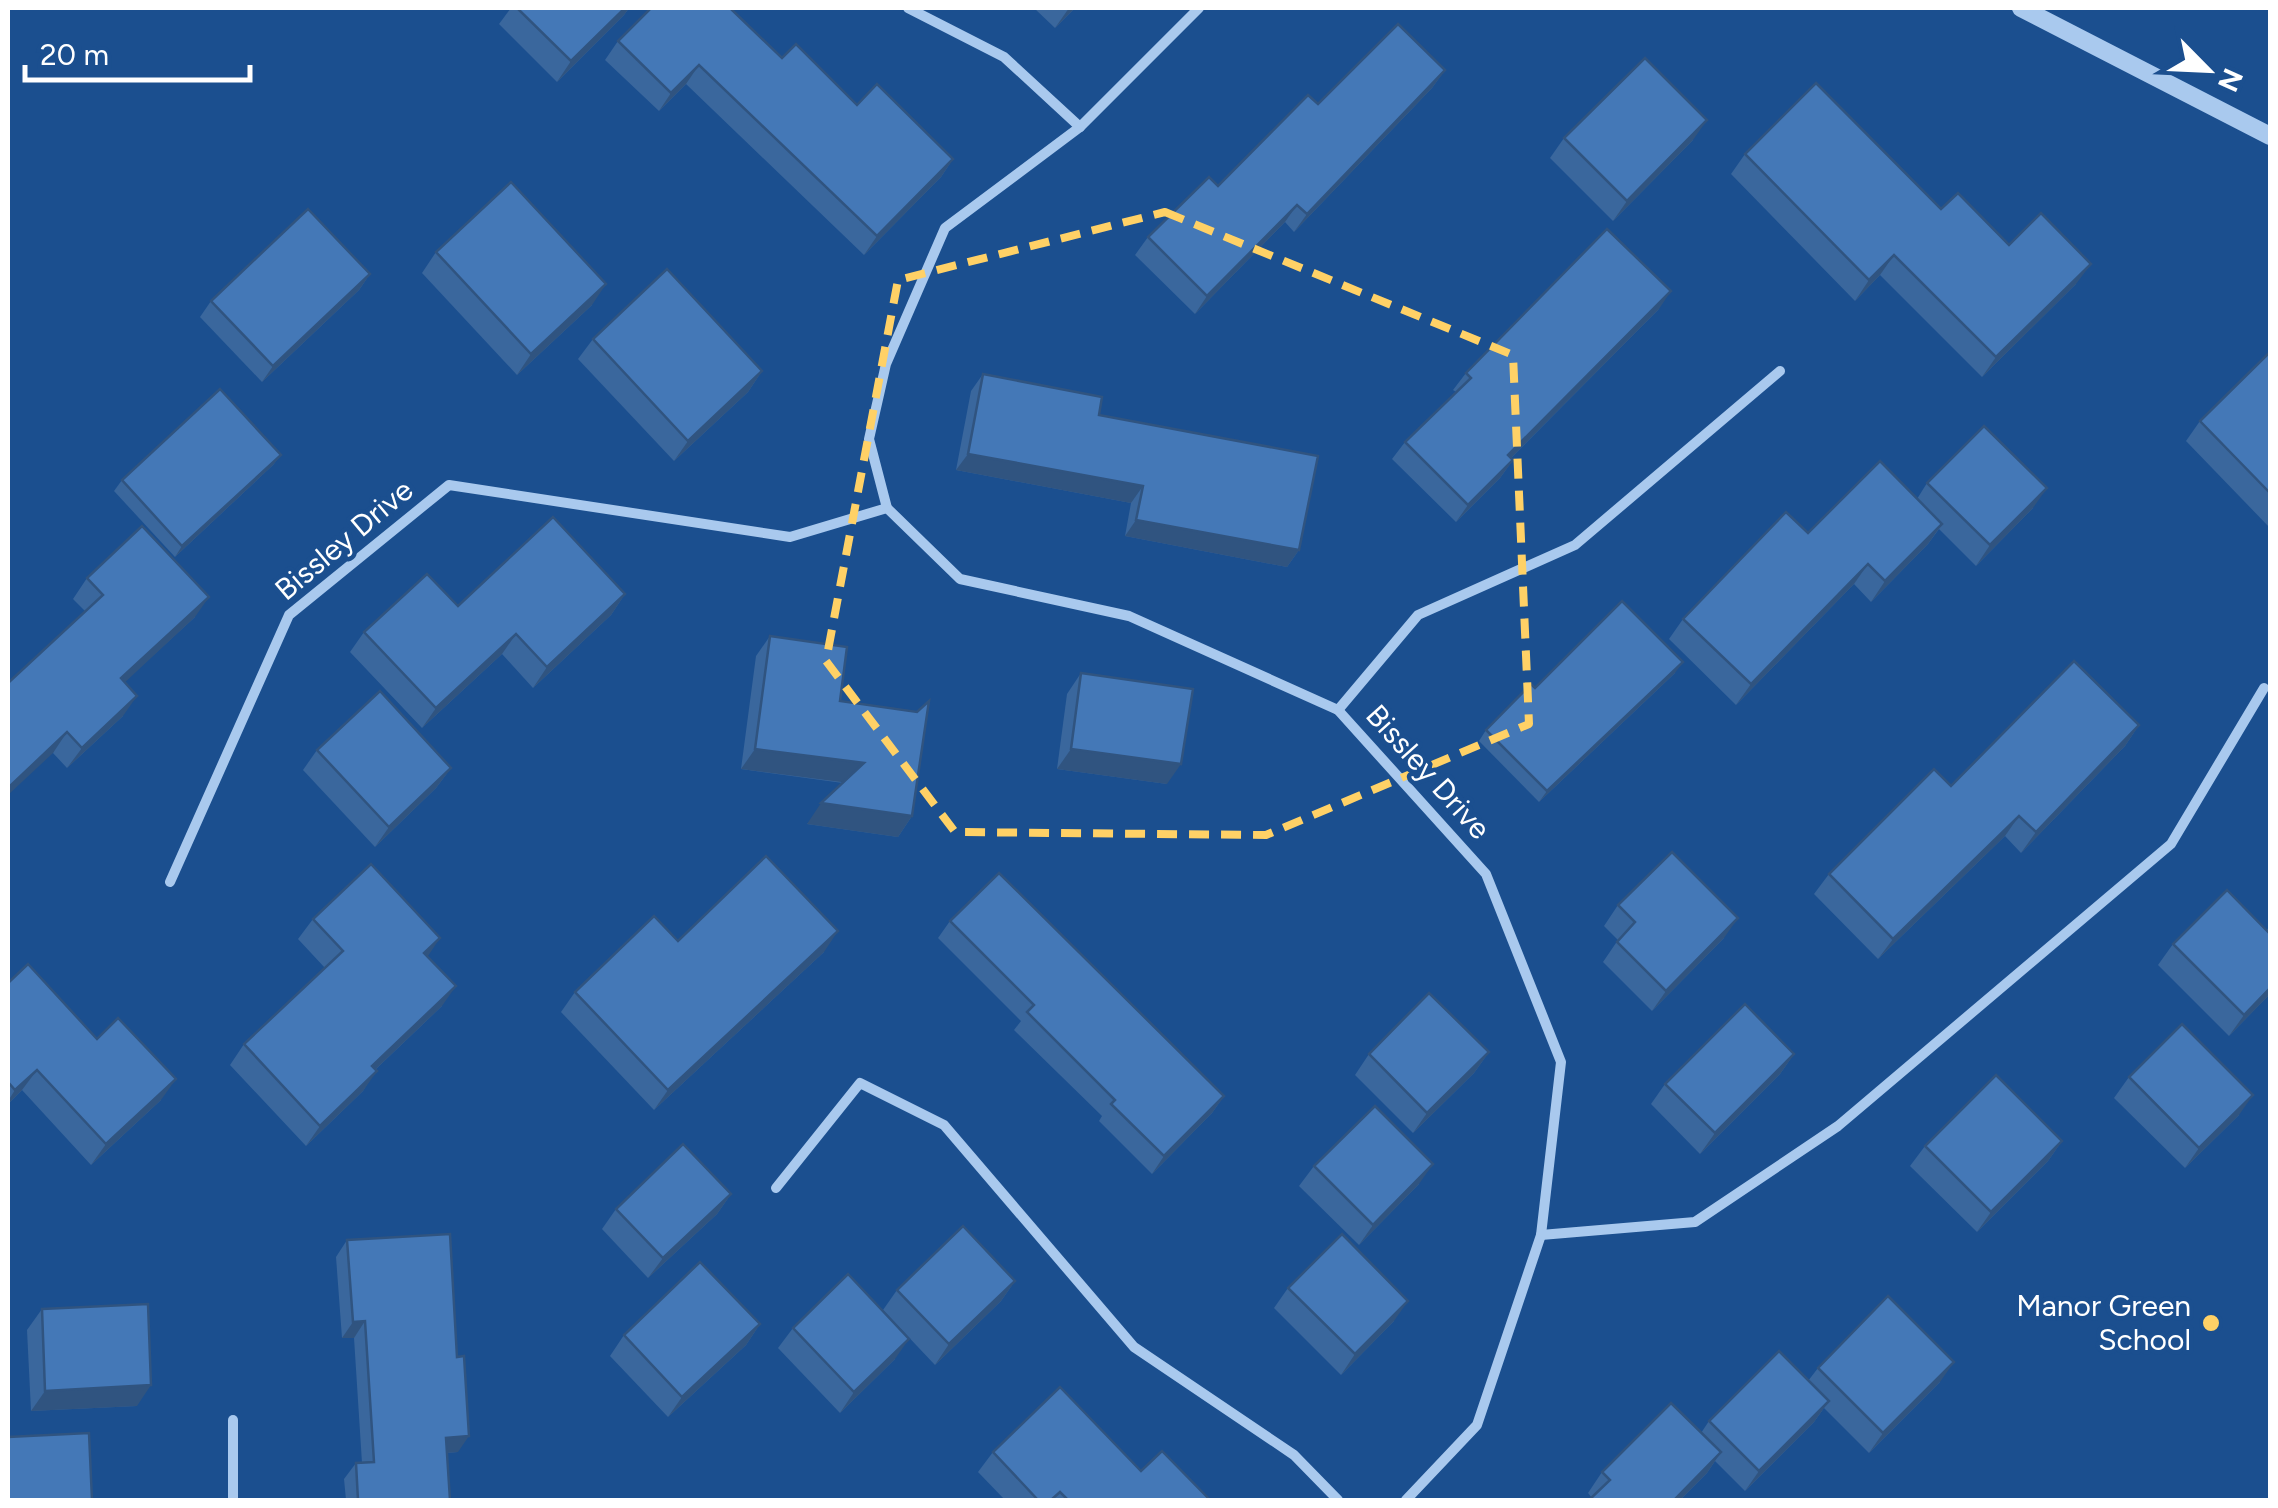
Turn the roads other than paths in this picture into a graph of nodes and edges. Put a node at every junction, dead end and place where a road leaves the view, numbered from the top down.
1 (908, 8) edge
2 (1198, 8) edge
3 (2021, 8) edge
4 (1080, 127) junction
5 (2270, 136) edge
6 (1780, 371) dead end
7 (888, 508) junction
8 (2264, 688) dead end
9 (1338, 710) junction
10 (170, 882) dead end
11 (776, 1188) dead end
12 (1542, 1234) junction
13 (233, 1420) dead end
14 (233, 1500) edge
15 (1338, 1500) edge
16 (1406, 1500) edge

1 - 4 street
2 - 4 street
3 - 5 street
4 - 7 street
6 - 9 street
7 - 9 street, Bissley Drive
7 - 10 street, Bissley Drive
8 - 12 street
9 - 12 street, Bissley Drive
11 - 15 street
12 - 16 street, Bissley Drive
13 - 14 street

